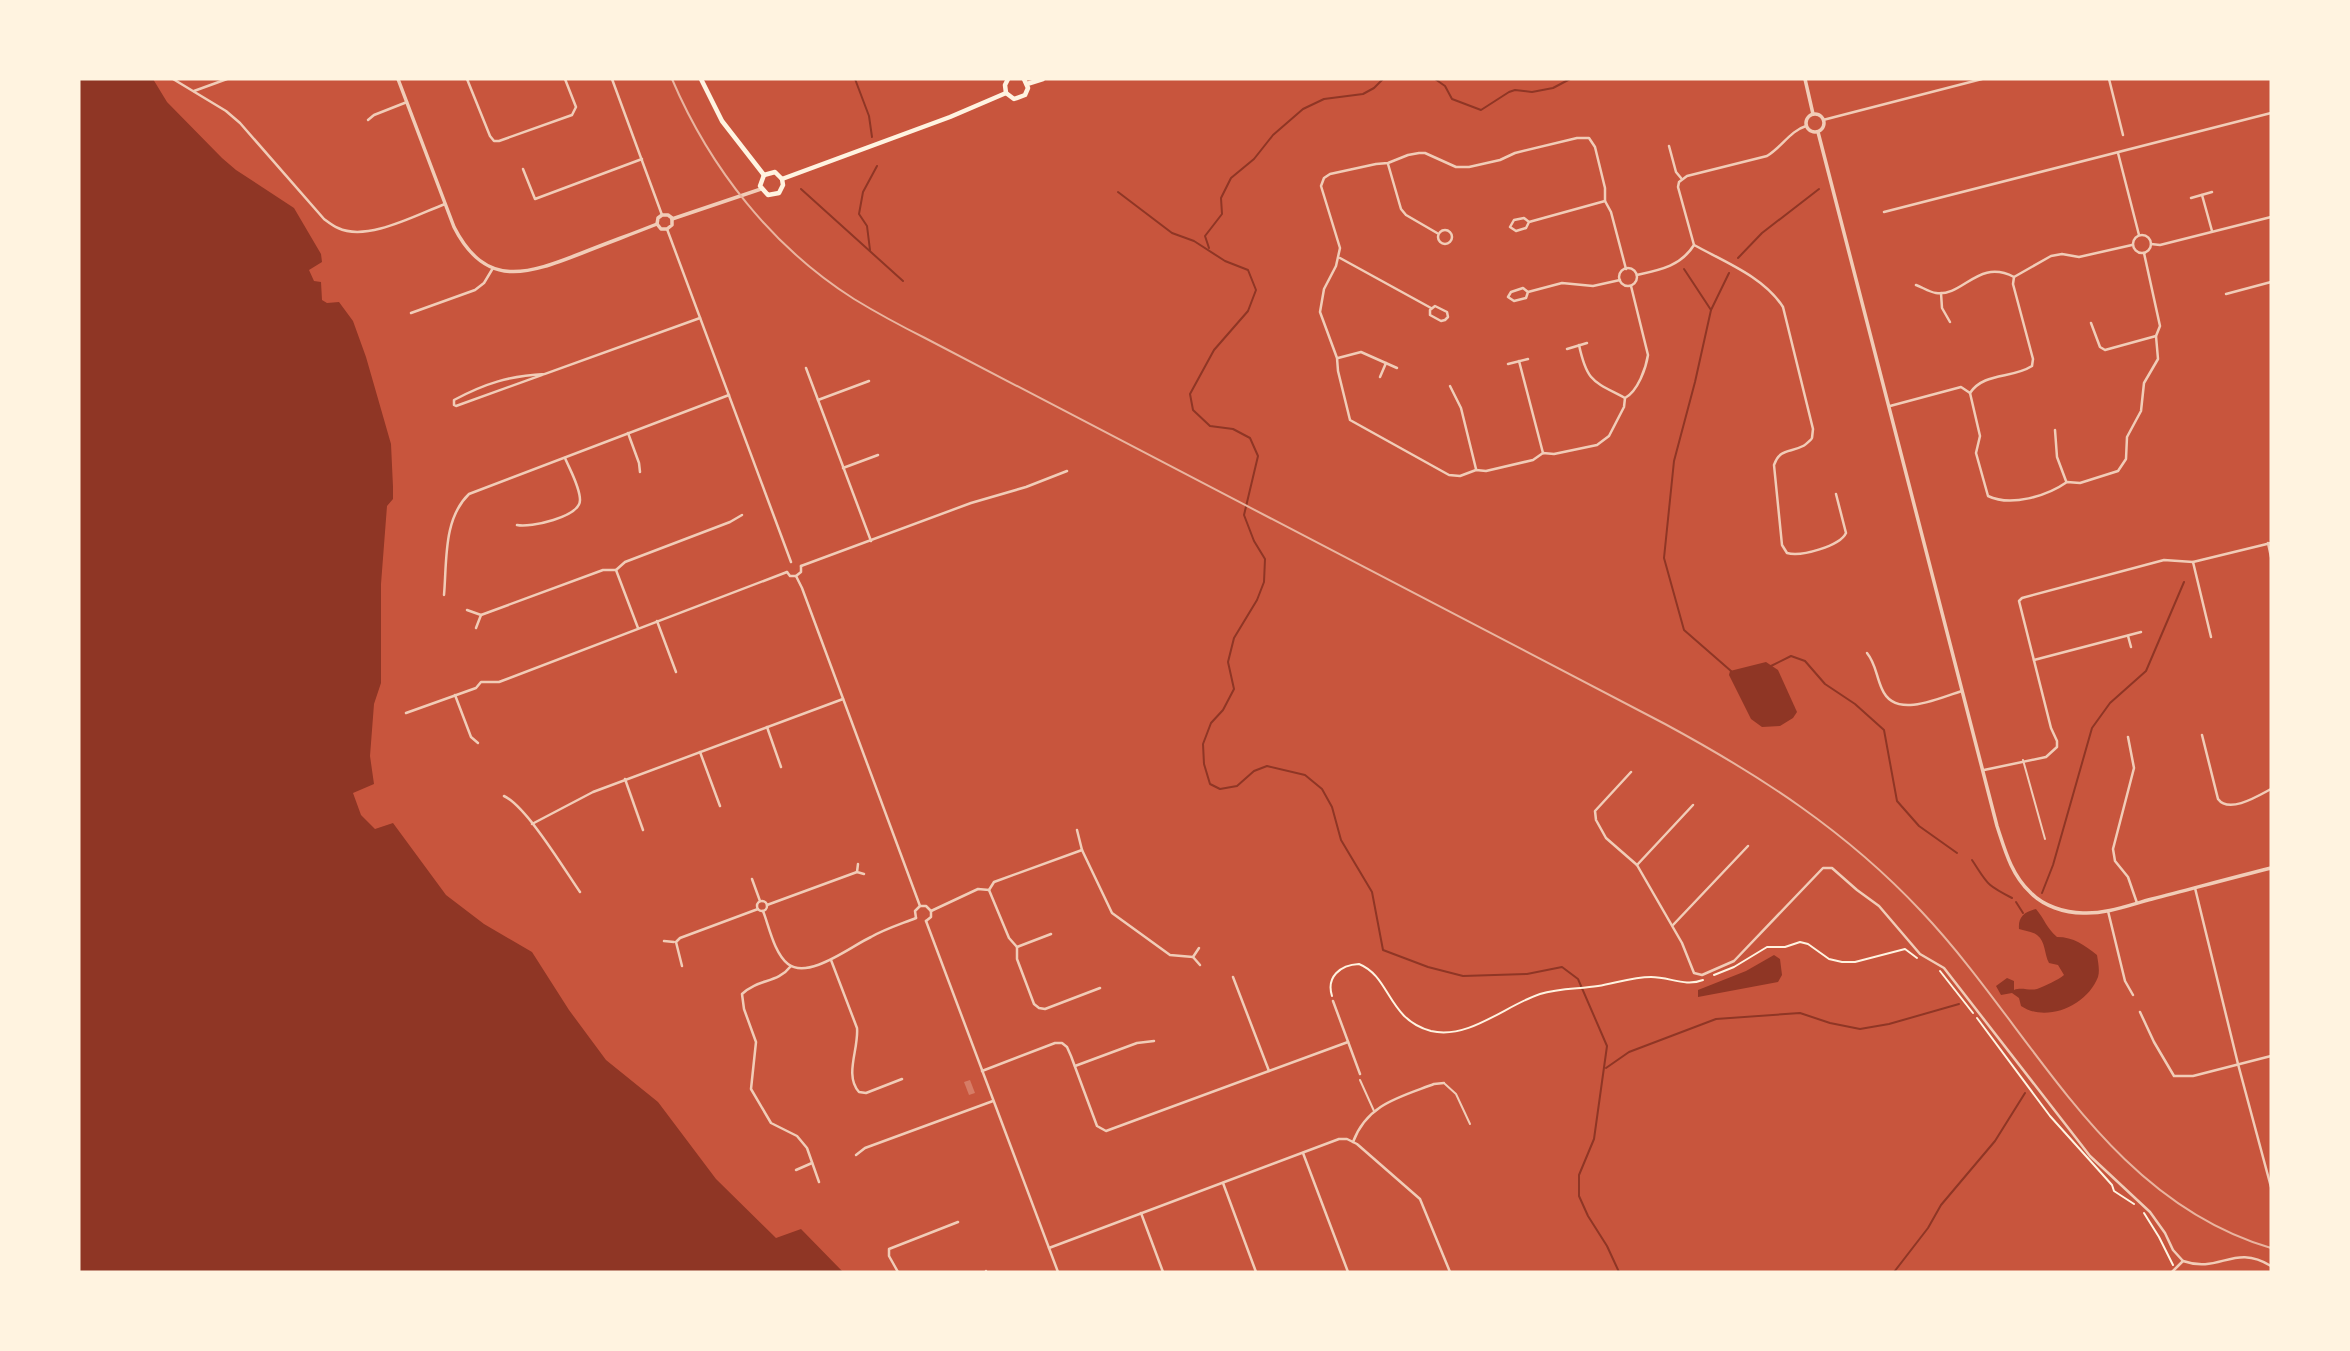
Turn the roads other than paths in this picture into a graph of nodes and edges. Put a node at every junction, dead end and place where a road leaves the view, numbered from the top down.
1 (173, 79) edge
2 (227, 79) edge
3 (398, 79) edge
4 (467, 79) edge
5 (565, 79) edge
6 (612, 79) edge
7 (701, 79) edge
8 (1008, 79) edge
9 (1043, 79) edge
10 (1805, 79) edge
11 (1982, 79) edge
12 (2109, 79) edge
13 (1025, 81) edge
14 (194, 91) junction
15 (1006, 93) junction
16 (407, 102) junction
17 (2271, 113) edge
18 (1813, 114) junction
19 (368, 120) dead end
20 (1823, 120) junction
21 (1806, 126) junction
22 (1818, 132) junction
23 (2123, 135) dead end
24 (1669, 146) dead end
25 (2118, 153) junction
26 (642, 159) junction
27 (1388, 163) junction
28 (523, 169) dead end
29 (764, 174) junction
30 (782, 179) junction
31 (1682, 179) junction
32 (761, 189) junction
33 (2212, 192) dead end
34 (2202, 195) junction
35 (2191, 198) dead end
36 (1605, 201) junction
37 (445, 204) junction
38 (1884, 212) dead end
39 (662, 215) junction
40 (2271, 217) edge
41 (672, 219) junction
42 (1529, 222) junction
43 (657, 224) junction
44 (667, 229) junction
45 (2212, 231) junction
46 (1437, 233) junction
47 (2139, 235) junction
48 (2132, 244) junction
49 (2151, 244) junction
50 (1695, 245) junction
51 (2144, 253) junction
52 (1340, 257) junction
53 (493, 268) junction
54 (1626, 269) junction
55 (1637, 275) junction
56 (2014, 277) junction
57 (1620, 280) junction
58 (2271, 282) edge
59 (1916, 285) dead end
60 (1631, 286) junction
61 (1528, 292) junction
62 (1941, 293) junction
63 (2225, 294) dead end
64 (1431, 308) junction
65 (411, 313) dead end
66 (700, 318) junction
67 (1950, 322) dead end
68 (2091, 323) dead end
69 (2156, 336) junction
70 (1587, 343) dead end
71 (1578, 345) junction
72 (1567, 349) dead end
73 (1337, 358) junction
74 (1528, 359) dead end
75 (1519, 361) junction
76 (1386, 363) junction
77 (1508, 364) dead end
78 (806, 368) dead end
79 (1397, 368) dead end
80 (545, 374) junction
81 (1380, 377) dead end
82 (869, 381) dead end
83 (1450, 386) dead end
84 (1970, 393) junction
85 (729, 395) junction
86 (1625, 398) junction
87 (818, 400) junction
88 (1890, 406) junction
89 (2055, 430) dead end
90 (628, 433) junction
91 (1543, 453) junction
92 (878, 455) dead end
93 (565, 458) junction
94 (844, 468) junction
95 (1067, 471) dead end
96 (1476, 471) junction
97 (640, 472) dead end
98 (2067, 482) junction
99 (1836, 494) dead end
100 (742, 514) dead end
101 (517, 525) dead end
102 (871, 541) junction
103 (2270, 543) edge
104 (2271, 556) edge
105 (791, 562) junction
106 (2193, 562) junction
107 (801, 566) junction
108 (616, 570) junction
109 (787, 572) junction
110 (796, 576) junction
111 (443, 595) dead end
112 (467, 610) dead end
113 (481, 615) junction
114 (657, 621) junction
115 (476, 628) dead end
116 (638, 628) junction
117 (2141, 632) dead end
118 (2128, 636) junction
119 (2211, 638) dead end
120 (2131, 647) dead end
121 (1867, 653) dead end
122 (2034, 660) junction
123 (676, 672) dead end
124 (1964, 691) junction
125 (455, 695) junction
126 (843, 699) junction
127 (406, 713) dead end
128 (767, 727) junction
129 (2202, 735) dead end
130 (2128, 737) dead end
131 (478, 743) dead end
132 (700, 752) junction
133 (2023, 760) junction
134 (781, 766) dead end
135 (1984, 770) junction
136 (1631, 772) dead end
137 (625, 779) junction
138 (2271, 789) edge
139 (504, 796) dead end
140 (1693, 805) dead end
141 (720, 806) dead end
142 (533, 824) junction
143 (643, 830) dead end
144 (1077, 830) dead end
145 (2045, 839) dead end
146 (1748, 846) dead end
147 (1082, 850) junction
148 (858, 864) dead end
149 (1637, 865) junction
150 (2271, 868) edge
151 (857, 872) junction
152 (864, 874) dead end
153 (752, 879) dead end
154 (2195, 887) junction
155 (989, 890) junction
156 (580, 892) dead end
157 (760, 901) junction
158 (2137, 903) junction
159 (767, 905) junction
160 (919, 906) junction
161 (758, 909) junction
162 (763, 911) junction
163 (931, 911) junction
164 (2108, 911) junction
165 (916, 918) junction
166 (926, 922) junction
167 (1673, 926) junction
168 (1051, 934) dead end
169 (664, 941) dead end
170 (676, 942) junction
171 (1017, 947) junction
172 (1199, 948) dead end
173 (1193, 957) junction
174 (831, 959) junction
175 (1200, 965) dead end
176 (682, 966) dead end
177 (791, 966) junction
178 (1233, 978) dead end
179 (1100, 988) dead end
180 (2133, 995) dead end
181 (1333, 1001) road end
182 (2140, 1012) dead end
183 (1154, 1041) dead end
184 (1348, 1042) junction
185 (2271, 1056) edge
186 (2238, 1064) junction
187 (1075, 1066) junction
188 (982, 1071) junction
189 (1269, 1071) junction
190 (1360, 1074) dead end
191 (902, 1079) dead end
192 (1360, 1080) dead end
193 (1444, 1083) joint
194 (993, 1101) junction
195 (1374, 1111) junction
196 (1470, 1124) dead end
197 (1353, 1142) junction
198 (1303, 1153) junction
199 (856, 1155) dead end
200 (812, 1163) junction
201 (796, 1170) dead end
202 (819, 1182) dead end
203 (1223, 1182) junction
204 (2271, 1187) edge
205 (1141, 1213) junction
206 (958, 1222) dead end
207 (1049, 1248) junction
208 (2183, 1261) junction
209 (2271, 1266) edge
210 (898, 1272) edge
211 (1058, 1272) edge
212 (1163, 1272) edge
213 (1256, 1272) edge
214 (1348, 1272) edge
215 (1450, 1272) edge
216 (2172, 1272) edge

1 - 14 street
2 - 14 street
3 - 16 street
4 - 5 street
6 - 26 street
7 - 29 main road
8 - 15 main road
9 - 13 main road
10 - 18 street
11 - 20 street
12 - 23 street
13 - 15 main road
14 - 37 street
15 - 30 main road
16 - 19 street
16 - 37 street
17 - 25 street
18 - 20 street
18 - 21 street
20 - 22 street
21 - 22 street
21 - 31 street
22 - 88 street
24 - 31 street
25 - 38 street
25 - 47 street
26 - 28 street
26 - 39 street
27 - 36 street
27 - 46 street
27 - 52 street
29 - 30 main road
29 - 32 main road
30 - 32 main road
31 - 50 street
32 - 41 street
33 - 34 street
34 - 35 street
34 - 45 street
36 - 42 street
36 - 54 street
37 - 53 street
39 - 41 street
39 - 43 street
40 - 45 street
41 - 44 street
42 - 42 street
43 - 44 street
43 - 53 street
44 - 66 street
45 - 49 street
46 - 46 street
47 - 48 street
47 - 49 street
48 - 51 street
48 - 56 street
49 - 51 street
50 - 55 street
50 - 99 street
51 - 69 street
52 - 64 street
52 - 73 street
53 - 65 street
54 - 55 street
54 - 57 street
55 - 60 street
56 - 62 street
56 - 84 street
57 - 60 street
57 - 61 street
58 - 63 street
59 - 62 street
60 - 86 street
61 - 61 street
62 - 67 street
64 - 64 street
66 - 80 street
66 - 85 street
68 - 69 street
69 - 98 street
70 - 71 street
71 - 72 street
71 - 86 street
73 - 76 street
73 - 96 street
74 - 75 street
75 - 77 street
75 - 91 street
76 - 79 street
76 - 81 street
78 - 87 street
80 - 80 street
82 - 87 street
83 - 96 street
84 - 88 street
84 - 98 street
85 - 90 street
85 - 105 street
86 - 91 street
87 - 94 street
88 - 124 street
89 - 98 street
90 - 93 street
90 - 97 street
91 - 96 street
92 - 94 street
93 - 101 street
93 - 111 street
94 - 102 street
95 - 102 street
100 - 108 street
102 - 107 street
103 - 104 street
103 - 106 street
105 - 107 street
105 - 109 street
106 - 119 street
106 - 122 street
107 - 110 street
108 - 113 street
108 - 116 street
109 - 110 street
109 - 114 street
110 - 126 street
112 - 113 street
113 - 115 street
114 - 116 street
114 - 123 street
116 - 125 street
117 - 118 street
118 - 120 street
118 - 122 street
121 - 124 street
122 - 133 street
124 - 135 street
125 - 127 street
125 - 131 street
126 - 128 street
126 - 160 street
128 - 132 street
128 - 134 street
129 - 138 street
130 - 158 street
132 - 137 street
132 - 141 street
133 - 135 street
133 - 145 lane
135 - 164 street
136 - 149 street
137 - 142 street
137 - 143 street
139 - 142 street
140 - 149 street
142 - 156 street
144 - 147 street
146 - 167 street
147 - 155 street
147 - 173 street
148 - 151 street
149 - 167 street
150 - 154 street
151 - 152 street
151 - 159 street
153 - 157 street
154 - 158 street
154 - 186 street
155 - 163 street
155 - 171 street
157 - 159 street
157 - 161 street
158 - 164 street
159 - 162 street
160 - 163 street
160 - 165 street
161 - 162 street
161 - 170 street
162 - 177 street
163 - 166 street
164 - 180 street
165 - 166 street
165 - 174 street
166 - 188 street
167 - 208 street
168 - 171 street
169 - 170 street
170 - 176 street
171 - 179 street
172 - 173 street
173 - 175 street
174 - 177 street
174 - 191 street
177 - 200 street
178 - 189 street
181 - 184 street
182 - 186 street
183 - 187 street
184 - 189 street
184 - 190 street
185 - 186 street
186 - 204 street
187 - 188 street
187 - 189 street
188 - 194 street
192 - 195 lane
193 - 195 street
193 - 196 lane
194 - 199 street
194 - 207 street
195 - 197 street
197 - 198 street
197 - 215 street
198 - 203 street
198 - 214 street
200 - 201 street
200 - 202 street
203 - 205 street
203 - 213 street
205 - 207 street
205 - 212 street
206 - 210 street
207 - 211 street
208 - 209 street
208 - 216 street

